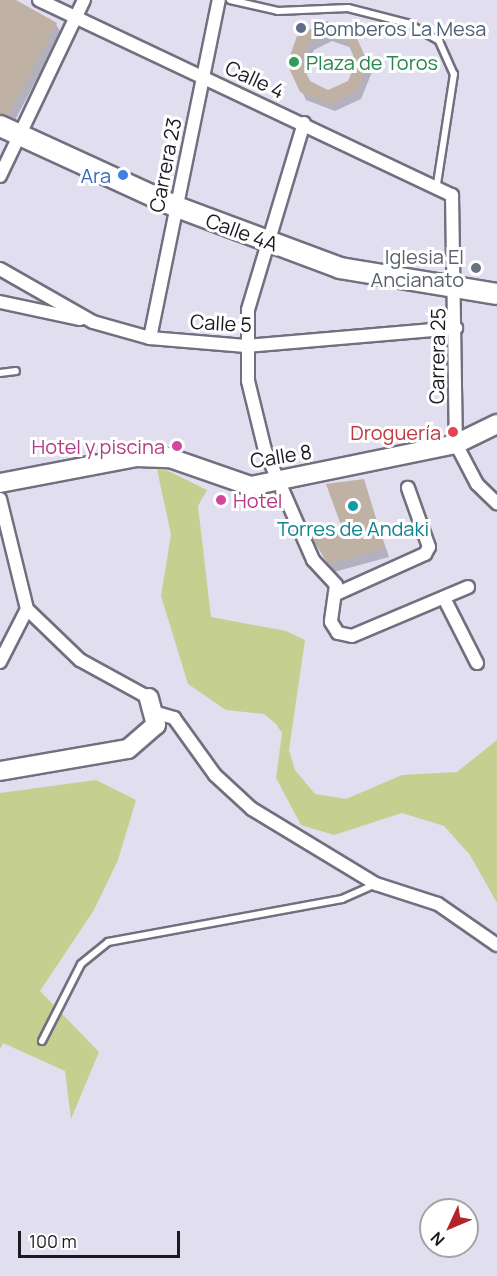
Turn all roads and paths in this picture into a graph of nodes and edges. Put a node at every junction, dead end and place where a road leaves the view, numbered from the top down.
1 (39, 0) edge
2 (84, 0) edge
3 (219, 0) edge
4 (230, 0) edge
5 (76, 17) junction
6 (203, 76) junction
7 (304, 123) junction
8 (0, 126) edge
9 (19, 136) junction
10 (0, 176) edge
11 (436, 184) junction
12 (452, 195) joint
13 (177, 207) junction
14 (267, 241) junction
15 (0, 269) edge
16 (458, 289) junction
17 (497, 294) edge
18 (0, 302) edge
19 (93, 322) junction
20 (456, 328) junction
21 (150, 338) junction
22 (246, 346) junction
23 (16, 371) dead end
24 (0, 373) edge
25 (497, 424) edge
26 (456, 444) junction
27 (280, 482) junction
28 (0, 483) edge
29 (408, 488) dead end
30 (0, 499) edge
31 (497, 503) edge
32 (468, 587) dead end
33 (336, 594) junction
34 (444, 598) junction
35 (27, 609) junction
36 (0, 662) edge
37 (477, 663) dead end
38 (153, 705) junction
39 (0, 771) edge
40 (376, 884) junction
41 (497, 945) edge
42 (42, 1041) dead end

1 - 5 street, Calle 4
2 - 5 street
3 - 6 street, Carrera 23
4 - 11 lane
5 - 6 street, Calle 4
5 - 9 street
6 - 7 street, Calle 4
6 - 13 street, Carrera 23
7 - 11 street, Calle 4
7 - 14 street
8 - 9 main road, Calle 4A
9 - 10 street
9 - 13 main road, Calle 4A
11 - 12 street, Calle 4
12 - 16 street, Carrera 25
13 - 14 main road, Calle 4A
13 - 21 street, Carrera 23
14 - 16 main road, Calle 4A
14 - 22 street
15 - 19 street, Calle 5
16 - 17 main road, Calle 4A
16 - 20 street, Carrera 25
18 - 19 street
19 - 21 street, Calle 5
20 - 22 street, Calle 5
20 - 26 street, Carrera 25
21 - 22 street, Calle 5
22 - 27 street
23 - 24 lane
25 - 26 main road, Calle 8
26 - 27 main road, Calle 8
26 - 31 street, Carrera 25
27 - 28 main road, Calle 8
27 - 33 street
29 - 33 street
30 - 35 street
32 - 34 street
33 - 34 street
34 - 37 street
35 - 36 street
35 - 38 street
38 - 39 main road
38 - 40 street
40 - 41 street
40 - 42 lane

